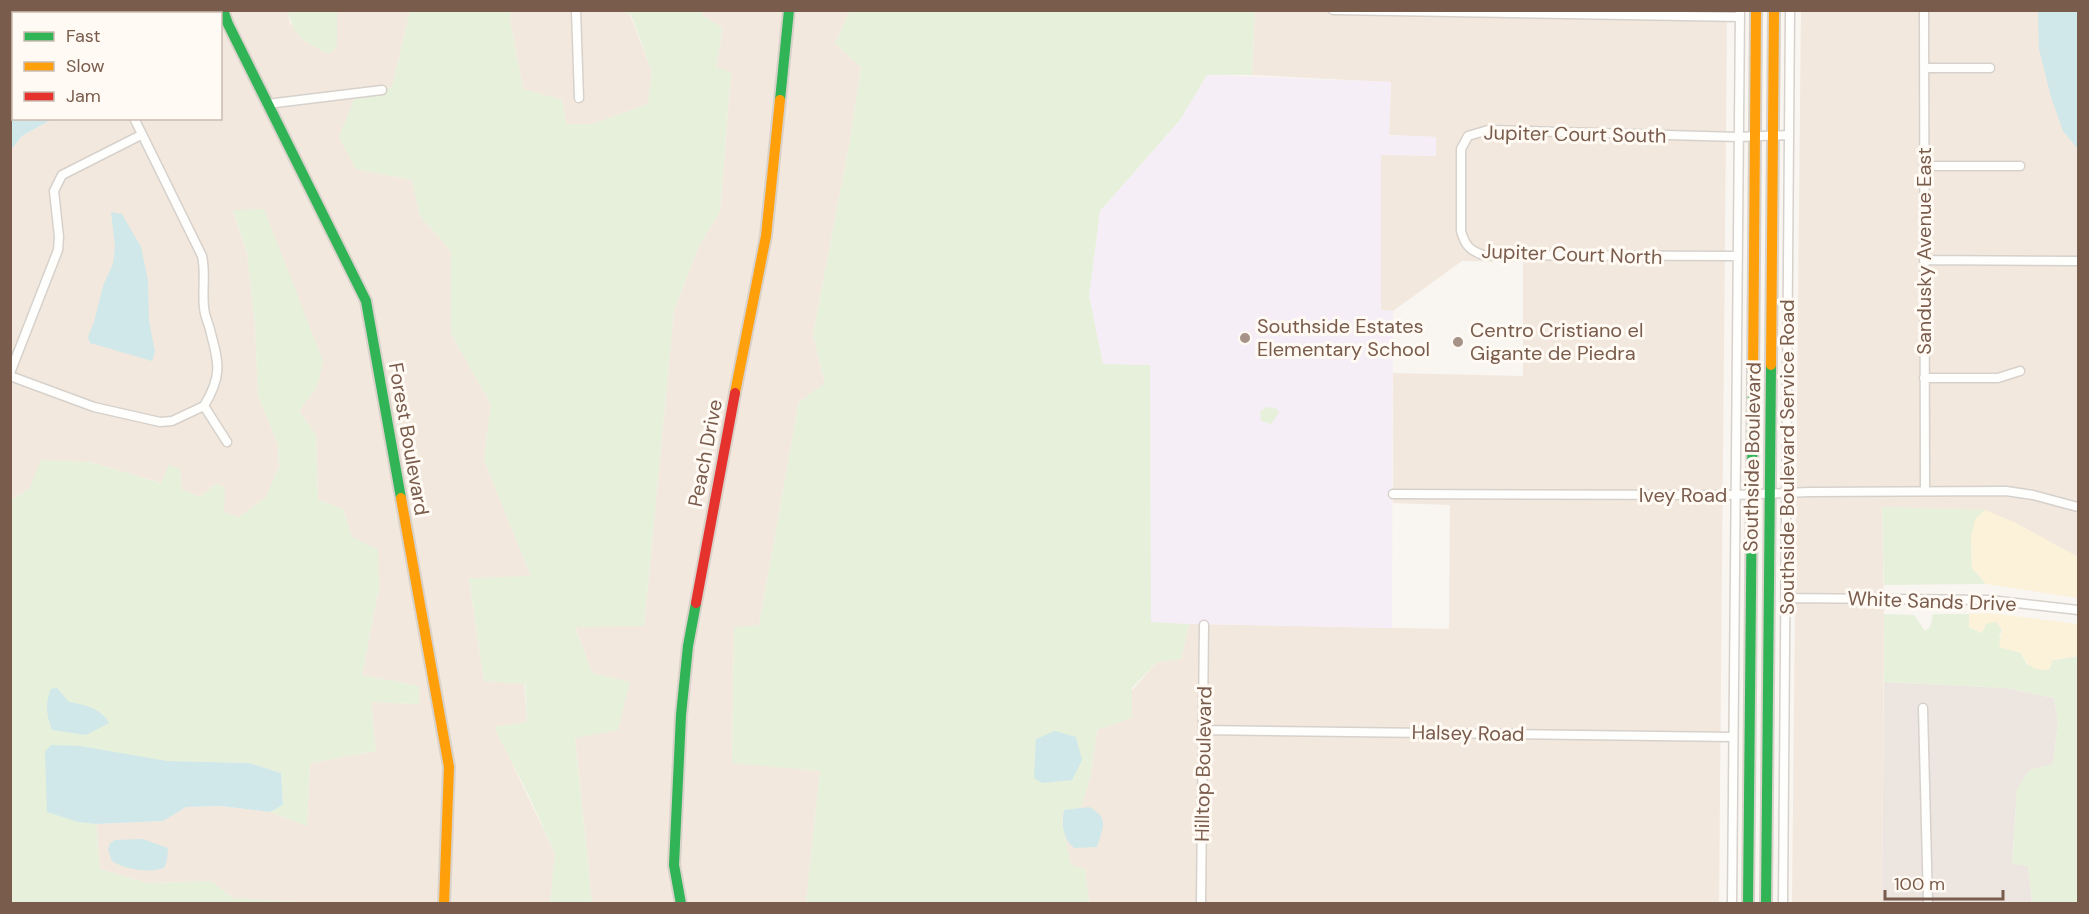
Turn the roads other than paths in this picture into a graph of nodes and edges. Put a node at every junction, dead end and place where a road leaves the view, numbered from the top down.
1 (224, 10) edge
2 (576, 10) edge
3 (789, 10) edge
4 (1334, 10) edge
5 (1756, 10) edge
6 (1774, 10) edge
7 (1790, 10) edge
8 (1924, 10) edge
9 (1740, 14) edge
10 (1925, 68) junction
11 (1990, 68) dead end
12 (382, 90) dead end
13 (579, 98) dead end
14 (267, 104) junction
15 (135, 120) edge
16 (141, 135) junction
17 (1789, 135) junction
18 (1773, 136) junction
19 (1755, 137) junction
20 (1738, 138) junction
21 (1924, 166) junction
22 (2020, 166) dead end
23 (1461, 189) joint
24 (1738, 256) junction
25 (1924, 260) junction
26 (2079, 261) edge
27 (2020, 371) dead end
28 (10, 374) edge
29 (1924, 378) junction
30 (204, 406) junction
31 (227, 442) dead end
32 (1925, 490) junction
33 (1770, 493) junction
34 (1786, 493) junction
35 (1393, 494) dead end
36 (1752, 494) junction
37 (1735, 495) junction
38 (2079, 507) edge
39 (1786, 598) junction
40 (2079, 610) edge
41 (1204, 625) dead end
42 (1923, 708) dead end
43 (1203, 730) junction
44 (1733, 737) junction
45 (444, 903) edge
46 (681, 903) edge
47 (1201, 903) edge
48 (1732, 903) edge
49 (1748, 903) edge
50 (1766, 903) edge
51 (1783, 903) edge
52 (1928, 903) edge

1 - 14 main road, Forest Boulevard
2 - 13 street
3 - 46 main road, Peach Drive
4 - 9 street
5 - 19 main road, Southside Boulevard
6 - 18 main road, Southside Boulevard
7 - 17 street, Southside Boulevard Service Road
8 - 10 street, Sandusky Avenue East
9 - 20 street
10 - 11 street
10 - 21 street, Sandusky Avenue East
12 - 14 street
14 - 45 main road, Forest Boulevard
15 - 16 street
16 - 28 street
16 - 30 street
17 - 18 street, Jupiter Court South
17 - 34 street, Southside Boulevard Service Road
18 - 19 street, Jupiter Court South
18 - 33 main road, Southside Boulevard
19 - 20 street, Jupiter Court South
19 - 36 main road, Southside Boulevard
20 - 23 street, Jupiter Court South
20 - 24 street
21 - 22 street
21 - 25 street, Sandusky Avenue East
23 - 24 street, Jupiter Court North
24 - 37 street
25 - 26 street
25 - 29 street, Sandusky Avenue East
27 - 29 street
28 - 30 street
29 - 32 street, Sandusky Avenue East
30 - 31 street
32 - 34 street, Ivey Road
32 - 38 street, Ivey Road
33 - 34 street, Ivey Road
33 - 36 street, Ivey Road
33 - 50 main road, Southside Boulevard
34 - 39 street, Southside Boulevard Service Road
35 - 37 street, Ivey Road
36 - 37 street, Ivey Road
36 - 49 main road, Southside Boulevard
37 - 44 street
39 - 40 street, White Sands Drive
39 - 51 street, Southside Boulevard Service Road
41 - 43 street, Hilltop Boulevard
42 - 52 street
43 - 44 street, Halsey Road
43 - 47 street, Hilltop Boulevard
44 - 48 street

